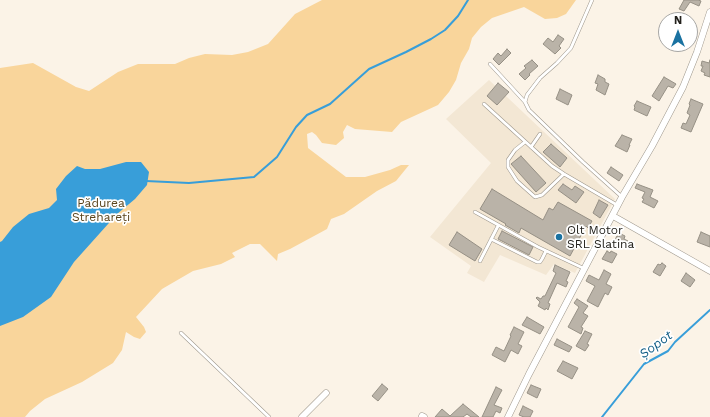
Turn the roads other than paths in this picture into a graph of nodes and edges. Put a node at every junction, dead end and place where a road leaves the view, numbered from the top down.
1 (592, 0) edge
2 (710, 12) edge
3 (490, 64) dead end
4 (525, 102) junction
5 (484, 104) dead end
6 (540, 134) dead end
7 (525, 142) junction
8 (531, 147) junction
9 (564, 174) junction
10 (622, 197) junction
11 (618, 205) junction
12 (475, 212) dead end
13 (613, 216) junction
14 (498, 226) junction
15 (491, 239) junction
16 (546, 250) junction
17 (480, 261) dead end
18 (585, 269) junction
19 (710, 271) edge
20 (181, 333) dead end
21 (326, 393) dead end
22 (269, 417) edge
23 (302, 417) edge
24 (508, 417) edge

1 - 4 lane
2 - 10 street
3 - 4 lane
4 - 10 lane
5 - 7 lane
6 - 8 lane
7 - 8 lane
7 - 9 lane
8 - 9 lane
9 - 11 lane
10 - 11 street
11 - 13 street
12 - 14 lane
13 - 18 street
13 - 19 street
14 - 15 lane
14 - 16 lane
15 - 16 lane
15 - 17 lane
16 - 18 lane
18 - 24 street
20 - 22 lane
21 - 23 street

